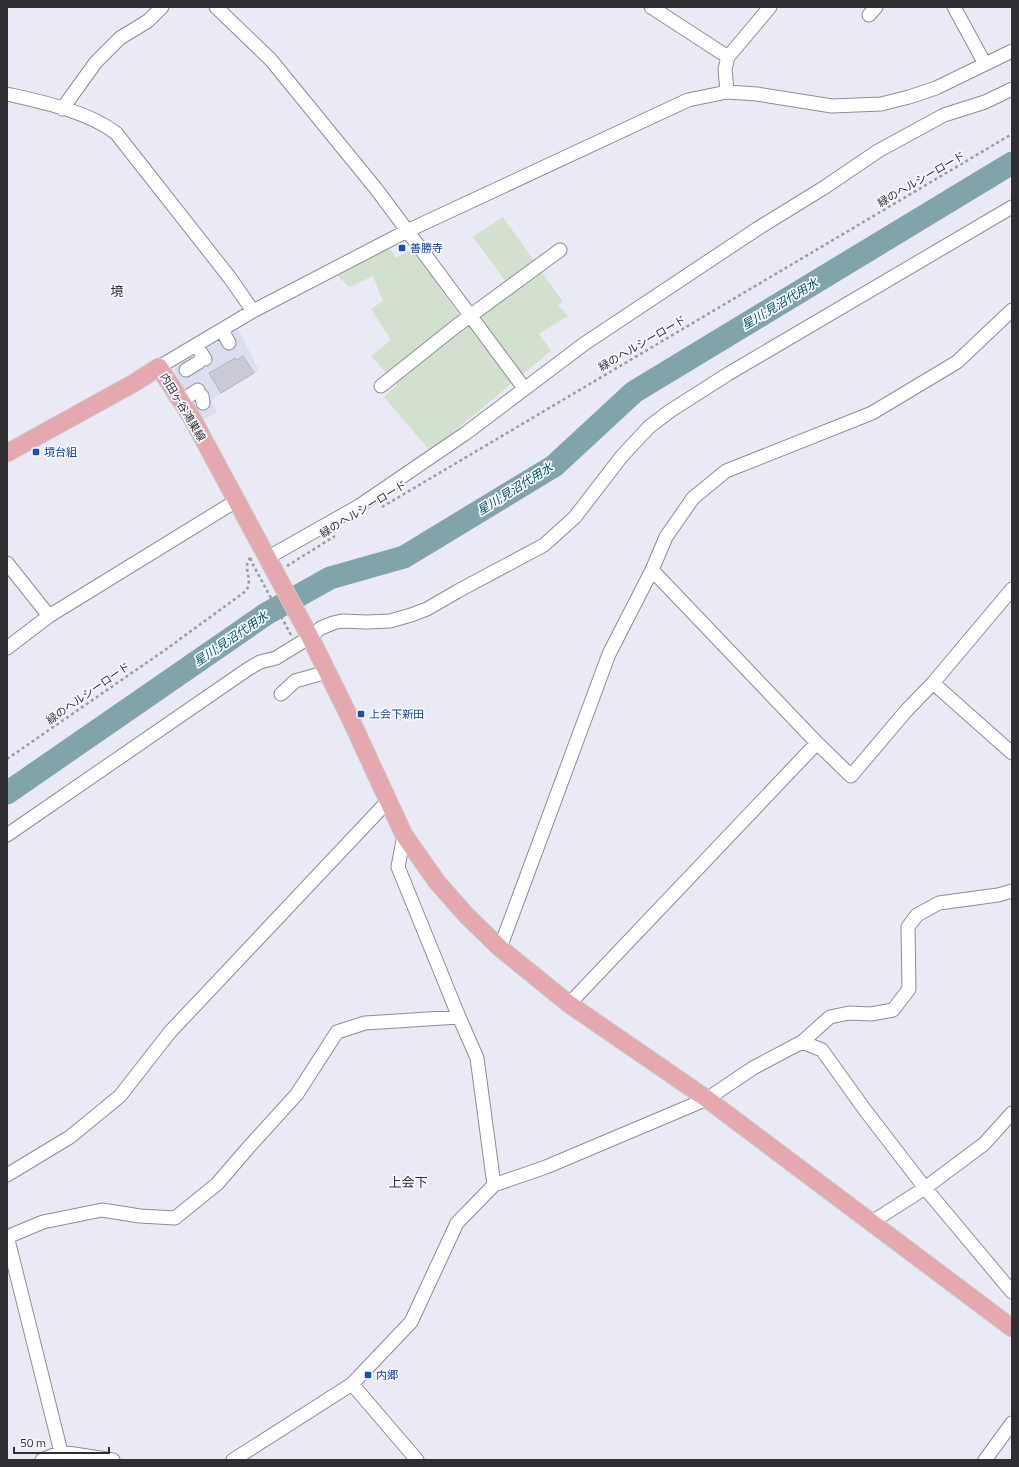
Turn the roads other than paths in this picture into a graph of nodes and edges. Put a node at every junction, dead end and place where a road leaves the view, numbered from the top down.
1 (162, 7) edge
2 (216, 7) edge
3 (651, 7) edge
4 (770, 7) edge
5 (954, 7) edge
6 (1012, 51) edge
7 (728, 57) junction
8 (985, 64) junction
9 (1012, 89) edge
10 (727, 92) junction
11 (7, 94) edge
12 (62, 108) junction
13 (1012, 207) edge
14 (407, 231) junction
15 (560, 250) dead end
16 (1012, 310) edge
17 (253, 311) junction
18 (470, 316) junction
19 (222, 330) junction
20 (229, 344) dead end
21 (196, 345) junction
22 (159, 367) junction
23 (186, 370) dead end
24 (381, 386) dead end
25 (524, 388) junction
26 (201, 396) dead end
27 (181, 401) junction
28 (7, 453) edge
29 (236, 501) junction
30 (256, 559) junction
31 (7, 563) edge
32 (652, 570) junction
33 (1012, 589) edge
34 (49, 616) junction
35 (310, 637) junction
36 (7, 648) edge
37 (327, 672) junction
38 (933, 683) junction
39 (281, 694) dead end
40 (817, 743) junction
41 (1012, 753) edge
42 (388, 801) junction
43 (7, 835) edge
44 (404, 835) junction
45 (1012, 891) edge
46 (500, 948) junction
47 (569, 1004) junction
48 (459, 1018) junction
49 (802, 1042) junction
50 (707, 1099) junction
51 (1012, 1113) edge
52 (7, 1175) edge
53 (494, 1185) junction
54 (925, 1188) junction
55 (872, 1222) junction
56 (7, 1237) edge
57 (1012, 1292) edge
58 (1012, 1328) edge
59 (352, 1384) junction
60 (1012, 1423) edge
61 (61, 1452) junction
62 (42, 1460) edge
63 (113, 1460) edge
64 (233, 1460) edge
65 (417, 1460) edge
66 (984, 1460) edge

1 - 12 street
2 - 14 street
3 - 7 street
4 - 7 street
5 - 8 street
6 - 8 street
7 - 10 street
8 - 10 street
9 - 25 street
10 - 14 street
11 - 12 street
12 - 17 street
13 - 35 street
14 - 17 street
14 - 18 street
15 - 18 street
16 - 32 street
17 - 19 street
18 - 24 street
18 - 25 street
19 - 20 street
19 - 21 street
21 - 22 street
21 - 23 street
22 - 27 main road, 内田ヶ谷鴻巣線
22 - 28 main road, 内田ヶ谷鴻巣線
25 - 30 street
26 - 27 street
27 - 29 main road, 内田ヶ谷鴻巣線
29 - 30 main road, 内田ヶ谷鴻巣線
29 - 34 street
30 - 35 main road, 内田ヶ谷鴻巣線
31 - 34 street
32 - 40 street
32 - 46 street
33 - 38 street
34 - 36 street
35 - 37 main road, 内田ヶ谷鴻巣線
35 - 43 street
37 - 39 street
37 - 42 main road, 内田ヶ谷鴻巣線
38 - 40 street
38 - 41 street
40 - 47 street
42 - 44 main road, 内田ヶ谷鴻巣線
42 - 52 street
44 - 46 main road, 内田ヶ谷鴻巣線
44 - 48 street
45 - 49 street
46 - 47 main road, 内田ヶ谷鴻巣線
47 - 50 main road, 内田ヶ谷鴻巣線
48 - 53 street
48 - 56 street
49 - 50 street
49 - 54 street
50 - 53 street
50 - 55 main road, 内田ヶ谷鴻巣線
51 - 54 street
53 - 59 street
54 - 55 street
54 - 57 street
55 - 58 main road, 内田ヶ谷鴻巣線
56 - 61 street
59 - 64 street
59 - 65 street
60 - 66 street
61 - 62 street
61 - 63 street

